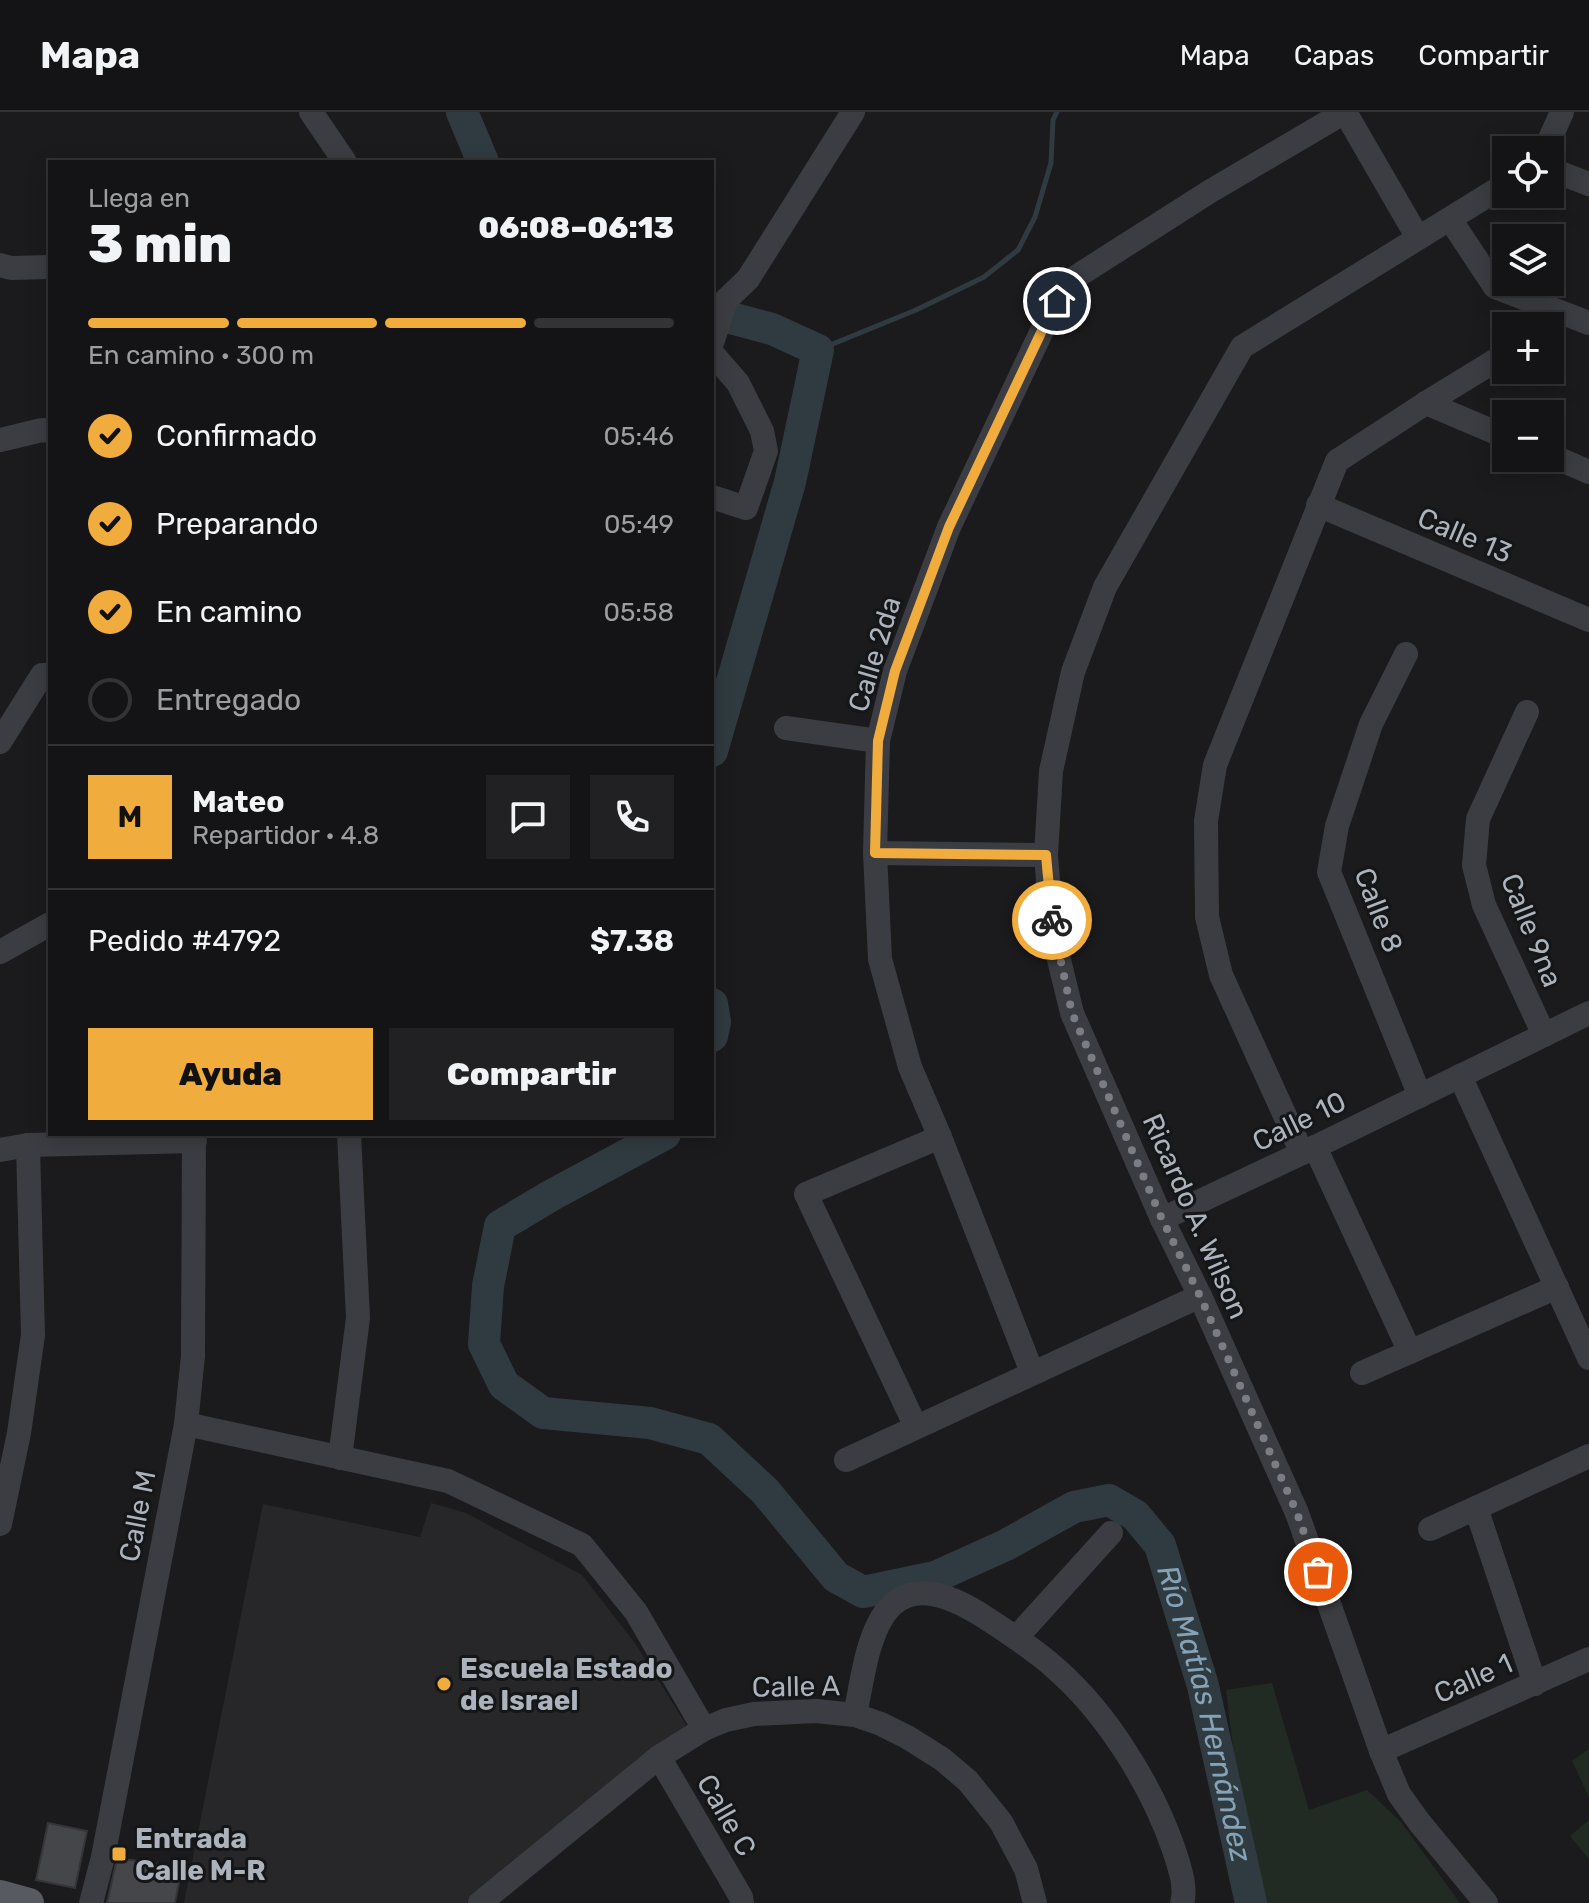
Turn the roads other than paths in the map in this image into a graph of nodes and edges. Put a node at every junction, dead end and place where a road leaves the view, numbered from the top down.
1 (311, 112) edge
2 (853, 112) edge
3 (1345, 112) edge
4 (1562, 112) edge
5 (1551, 136) edge
6 (344, 160) edge
7 (1564, 174) edge
8 (1589, 184) edge
9 (1492, 193) edge
10 (1450, 219) junction
11 (1418, 238) junction
12 (0, 265) edge
13 (48, 267) edge
14 (1570, 322) edge
15 (714, 340) edge
16 (714, 345) edge
17 (1492, 363) edge
18 (1426, 403) junction
19 (48, 431) edge
20 (1492, 431) edge
21 (0, 440) edge
22 (1564, 461) edge
23 (1589, 472) edge
24 (714, 498) edge
25 (1318, 505) junction
26 (1589, 620) edge
27 (1406, 654) dead end
28 (48, 675) edge
29 (1527, 712) dead end
30 (786, 728) dead end
31 (878, 741) junction
32 (0, 742) edge
33 (875, 853) junction
34 (1046, 855) junction
35 (48, 925) edge
36 (0, 952) edge
37 (1589, 1013) edge
38 (1544, 1035) junction
39 (1460, 1076) junction
40 (1420, 1096) junction
41 (349, 1136) edge
42 (940, 1137) junction
43 (194, 1138) edge
44 (28, 1145) junction
45 (0, 1150) edge
46 (1308, 1150) junction
47 (1162, 1219) junction
48 (1557, 1287) junction
49 (1200, 1296) junction
50 (1410, 1352) junction
51 (1589, 1358) edge
52 (1032, 1372) junction
53 (1362, 1373) dead end
54 (186, 1424) junction
55 (916, 1427) junction
56 (1589, 1456) edge
57 (340, 1458) junction
58 (846, 1460) dead end
59 (1476, 1508) junction
60 (0, 1524) edge
61 (1430, 1529) dead end
62 (1111, 1533) dead end
63 (1016, 1638) junction
64 (1589, 1659) edge
65 (1535, 1684) junction
66 (855, 1715) junction
67 (704, 1729) junction
68 (1381, 1751) junction
69 (659, 1757) junction
70 (0, 1895) edge
71 (505, 1895) edge
72 (29, 1903) edge
73 (91, 1903) edge
74 (480, 1903) edge
75 (742, 1903) edge
76 (1035, 1903) edge
77 (1182, 1903) edge
78 (1486, 1903) edge

1 - 6 street
2 - 15 street
3 - 11 street
3 - 31 street, Calle 2da
4 - 5 street
7 - 8 street
9 - 10 street, Ricardo A. Wilson
10 - 11 street, Ricardo A. Wilson
10 - 14 street
11 - 34 street, Ricardo A. Wilson
12 - 13 street
16 - 24 street
17 - 18 street
18 - 20 street
18 - 25 street
19 - 21 street
22 - 23 street
25 - 26 street, Calle 13
25 - 46 street
27 - 40 street, Calle 8
28 - 32 street
29 - 38 street, Calle 9na
30 - 31 street
31 - 33 street, Calle 2da
33 - 34 street
33 - 42 street, Calle 2da
34 - 47 street, Ricardo A. Wilson
35 - 36 street
37 - 38 street, Calle 10
38 - 39 street, Calle 10
39 - 40 street, Calle 10
39 - 48 street
40 - 46 street, Calle 10
41 - 57 street
42 - 52 street, Calle 2da
42 - 55 street
43 - 44 street
43 - 54 street, Calle M
44 - 45 street
44 - 60 street
46 - 47 street, Calle 10
46 - 50 street
47 - 49 street, Ricardo A. Wilson
48 - 50 street
48 - 51 street
49 - 52 street
49 - 68 street, Ricardo A. Wilson
50 - 53 street
52 - 55 street
54 - 57 street
54 - 73 street, Calle M
55 - 58 street
56 - 59 street
57 - 67 street
59 - 61 street
59 - 65 street
62 - 63 street
63 - 66 street
63 - 77 street
64 - 65 street, Calle 1
65 - 68 street, Calle 1
66 - 67 street, Calle A
66 - 76 street, Calle A
67 - 69 street, Calle A
68 - 78 street, Ricardo A. Wilson
69 - 71 street, Calle A
69 - 75 street, Calle C
70 - 72 main road
71 - 74 street, Calle A

